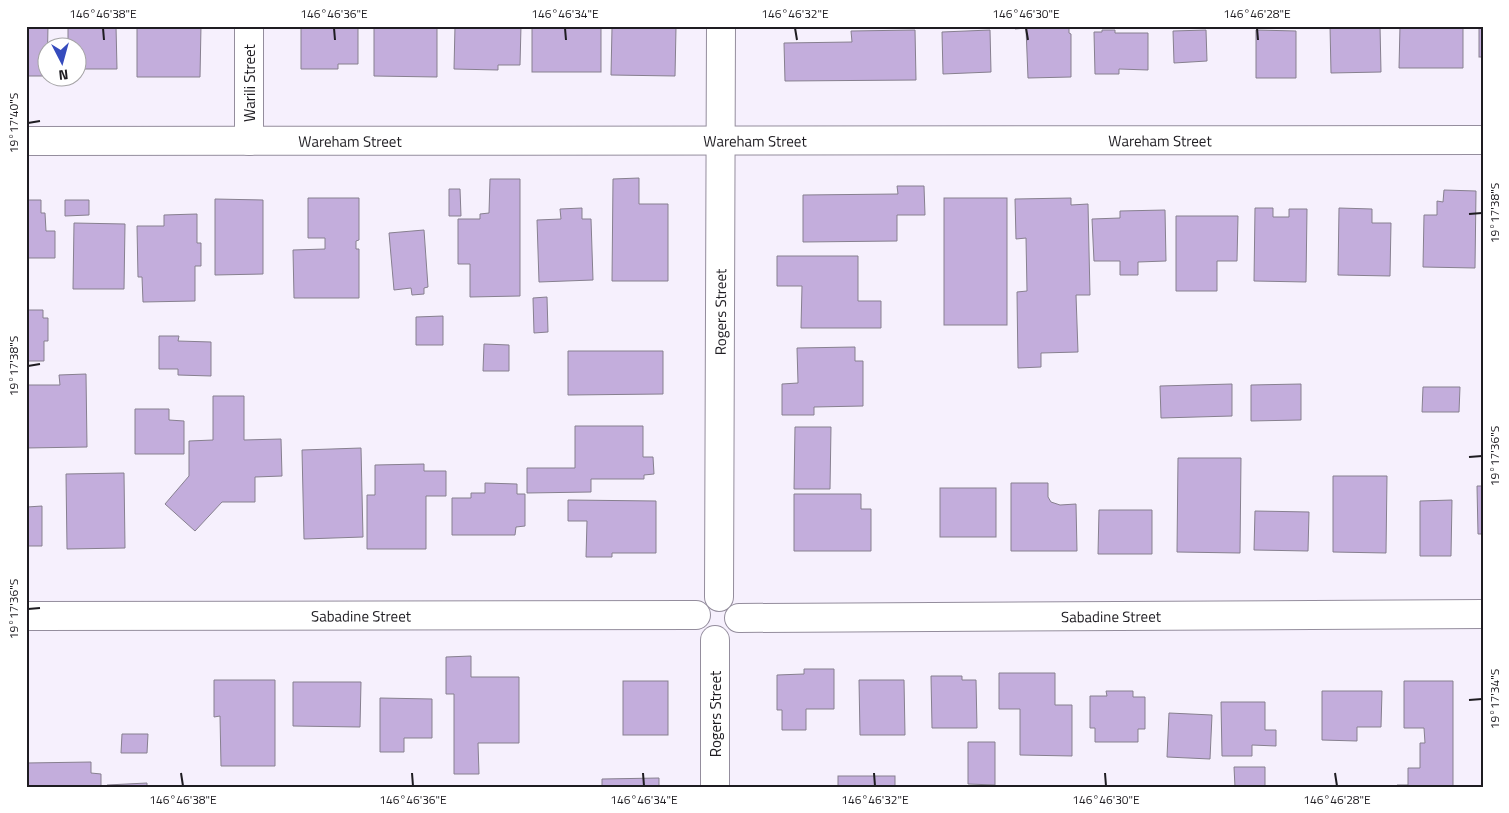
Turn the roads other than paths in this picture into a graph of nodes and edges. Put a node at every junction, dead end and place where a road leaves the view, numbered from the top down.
1 (250, 26) edge
2 (721, 26) edge
3 (722, 140) junction
4 (1483, 140) edge
5 (26, 141) edge
6 (249, 141) junction
7 (719, 597) junction
8 (1483, 614) edge
9 (696, 615) junction
10 (26, 616) edge
11 (739, 618) junction
12 (715, 640) junction
13 (715, 787) edge

1 - 6 street, Warili Street
2 - 3 street, Rogers Street
3 - 4 street, Wareham Street
3 - 6 street, Wareham Street
3 - 7 street, Rogers Street
5 - 6 street, Wareham Street
7 - 9 street
7 - 11 street
8 - 11 street, Sabadine Street
9 - 10 street, Sabadine Street
9 - 12 street
11 - 12 street
12 - 13 street, Rogers Street

